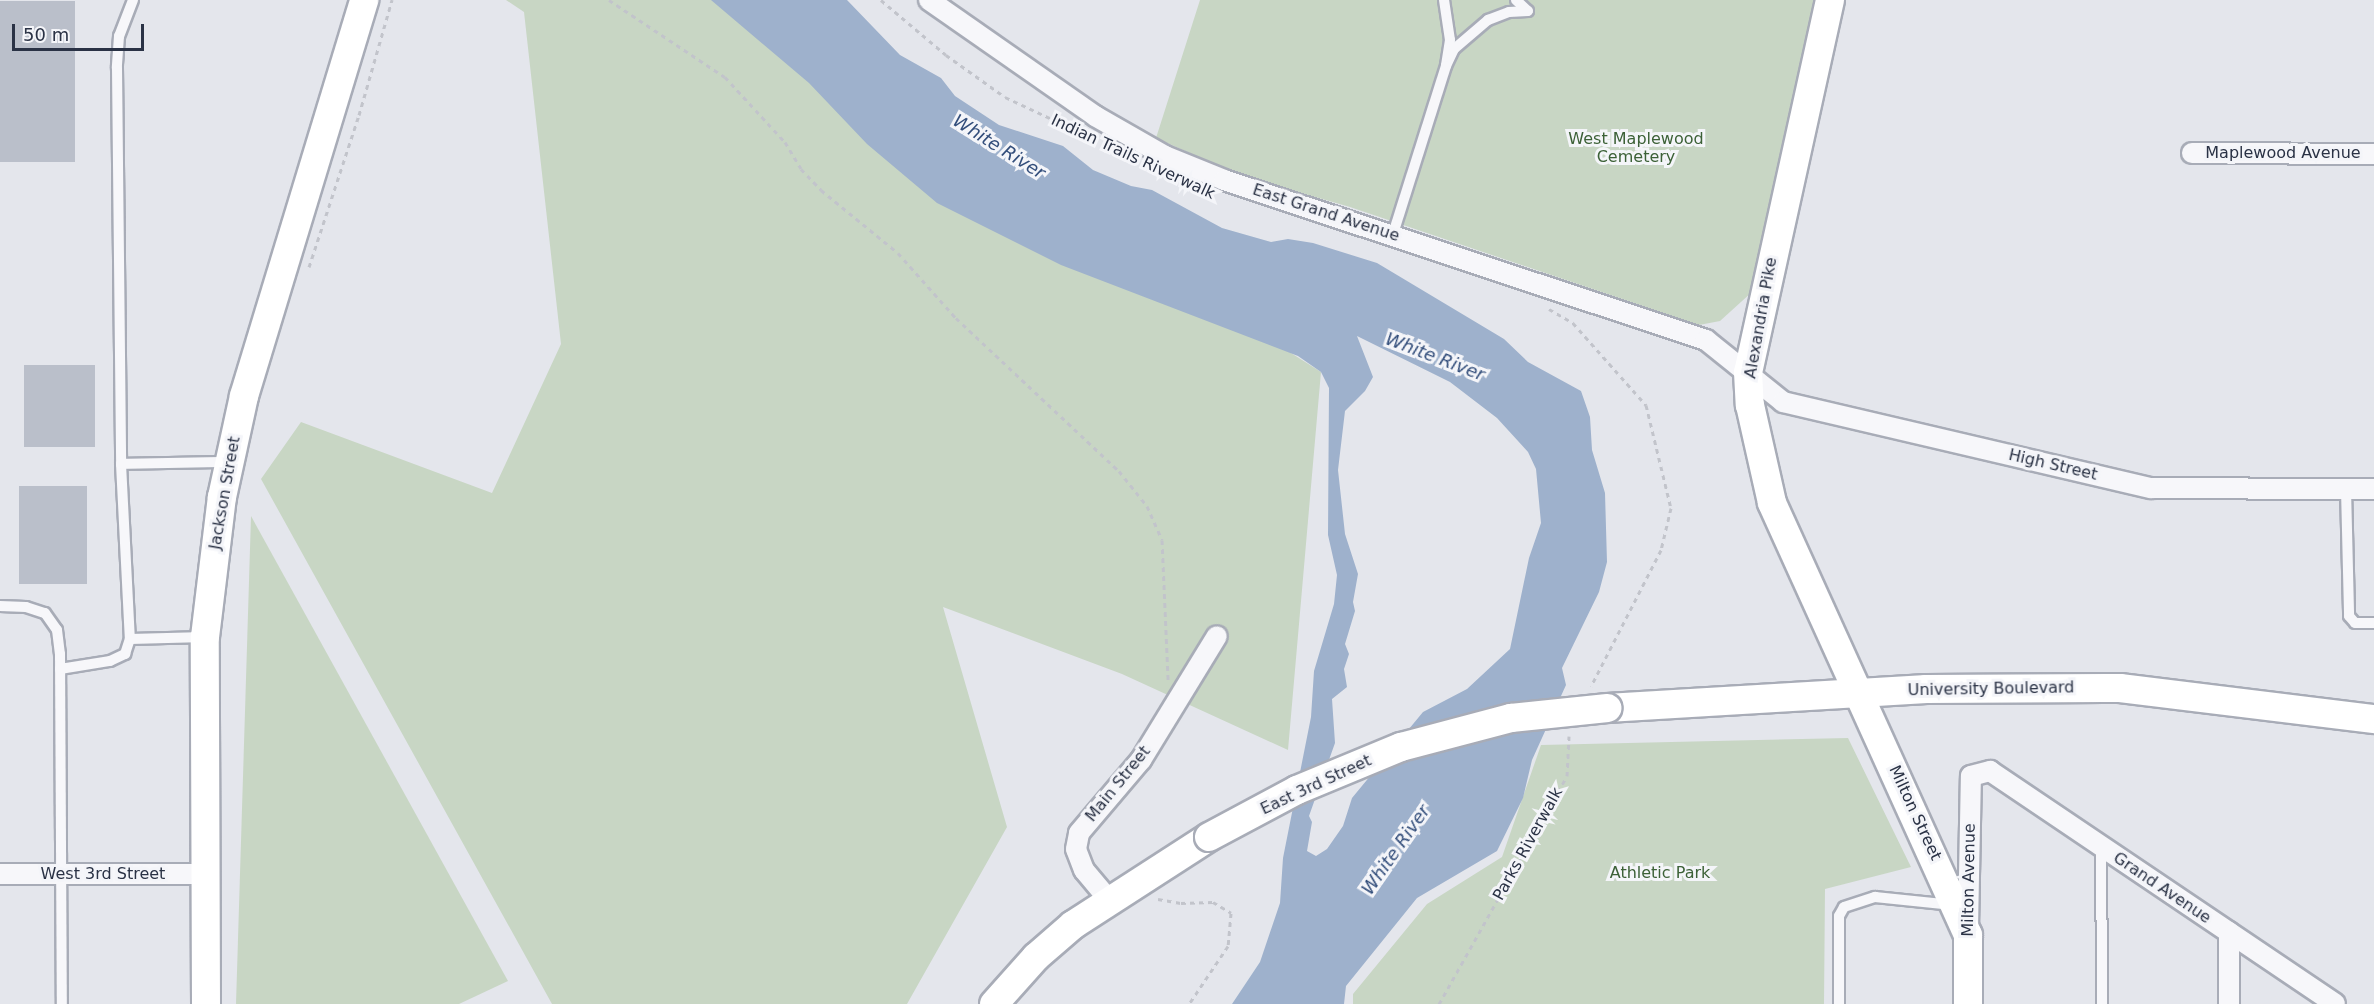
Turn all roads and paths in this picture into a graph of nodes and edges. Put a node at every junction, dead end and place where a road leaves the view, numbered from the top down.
1 (133, 0) edge
2 (364, 0) edge
3 (392, 0) edge
4 (609, 0) edge
5 (881, 0) edge
6 (929, 0) edge
7 (1444, 0) edge
8 (1516, 0) edge
9 (1830, 0) edge
10 (1446, 66) junction
11 (1106, 144) dead end
12 (2192, 153) dead end
13 (2374, 154) edge
14 (1393, 234) junction
15 (304, 279) dead end
16 (1542, 304) dead end
17 (1748, 372) junction
18 (229, 462) junction
19 (121, 464) junction
20 (2346, 489) junction
21 (2374, 489) edge
22 (0, 606) edge
23 (2374, 623) edge
24 (1217, 636) dead end
25 (205, 637) junction
26 (130, 639) junction
27 (60, 669) junction
28 (1859, 692) junction
29 (1599, 698) junction
30 (1178, 701) junction
31 (2374, 719) edge
32 (1569, 730) dead end
33 (1990, 771) joint
34 (2101, 846) junction
35 (0, 874) edge
36 (62, 874) junction
37 (206, 874) junction
38 (1158, 899) dead end
39 (1110, 901) junction
40 (1957, 905) junction
41 (2229, 932) junction
42 (1968, 935) junction
43 (62, 1004) edge
44 (206, 1004) edge
45 (994, 1004) edge
46 (1189, 1004) edge
47 (1439, 1004) edge
48 (1839, 1004) edge
49 (1968, 1004) edge
50 (2102, 1004) edge
51 (2229, 1004) edge
52 (2335, 1004) edge

1 - 19 lane
2 - 18 main road, Jackson Street
3 - 15 path
4 - 30 path
5 - 11 path, Indian Trails Riverwalk
6 - 14 street, East Grand Avenue
7 - 10 lane
8 - 10 lane
9 - 17 main road, Alexandria Pike
10 - 14 lane
12 - 13 street, Maplewood Avenue
14 - 17 street, East Grand Avenue
16 - 29 path
17 - 20 street, High Street
17 - 28 main road, Alexandria Pike
18 - 19 lane
18 - 25 main road, Jackson Street
19 - 26 lane
20 - 21 street, High Street
20 - 23 lane
22 - 27 lane
24 - 30 street, Main Street
25 - 26 lane
25 - 37 main road, Jackson Street
26 - 27 lane
27 - 36 lane
28 - 29 main road, University Boulevard
28 - 31 main road, University Boulevard
28 - 40 main road, Milton Street
29 - 39 main road, East 3rd Street, bridge
30 - 39 street, Main Street
32 - 47 path, Parks Riverwalk
33 - 34 street, Grand Avenue
33 - 42 street, Milton Avenue
34 - 41 street, Grand Avenue
34 - 50 lane
35 - 36 street, West 3rd Street
36 - 37 street, West 3rd Street
36 - 43 lane
37 - 44 main road, Jackson Street
38 - 46 path
39 - 45 main road, East 3rd Street
40 - 42 main road, Milton Street
40 - 48 lane
41 - 51 street
41 - 52 street, Grand Avenue
42 - 49 main road, Milton Avenue

